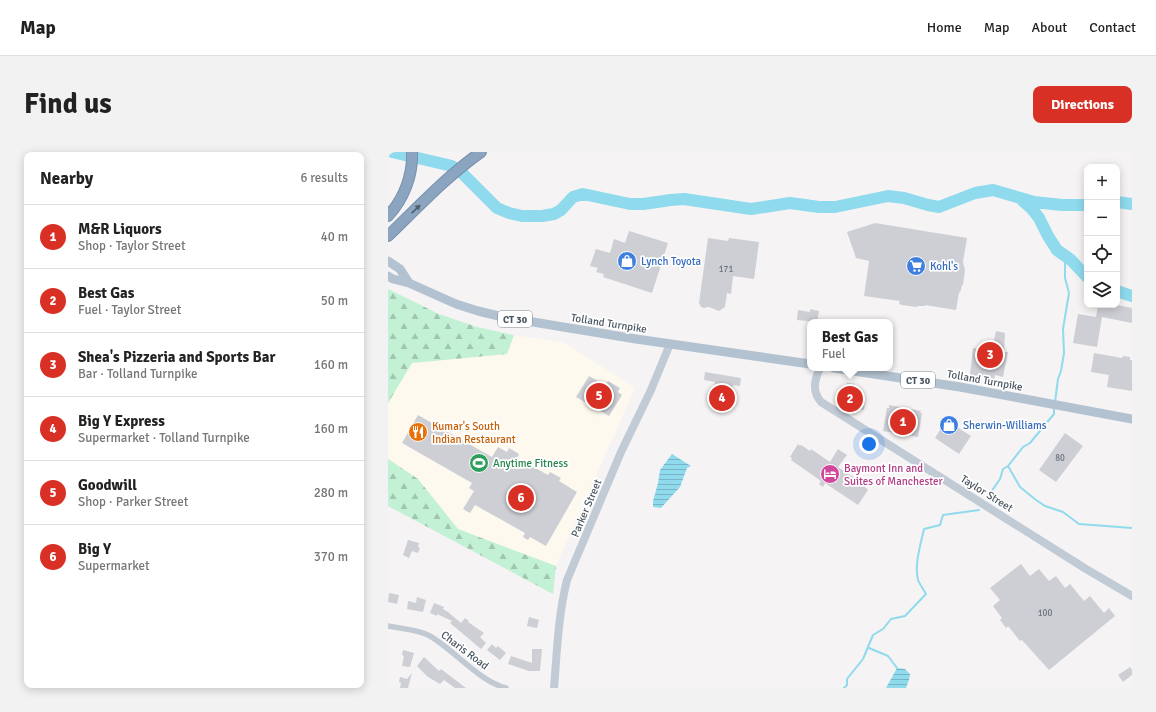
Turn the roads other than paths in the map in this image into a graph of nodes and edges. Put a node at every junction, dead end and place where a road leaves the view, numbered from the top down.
1 (412, 152) edge
2 (481, 152) edge
3 (388, 216) edge
4 (388, 236) edge
5 (388, 261) edge
6 (388, 276) edge
7 (409, 282) junction
8 (670, 344) junction
9 (807, 364) edge
10 (819, 371) edge
11 (854, 371) edge
12 (1132, 419) edge
13 (1132, 596) edge
14 (388, 628) edge
15 (506, 688) edge
16 (554, 688) edge

1 - 3 highway
4 -> 2 highway
5 - 7 main road, Tolland Turnpike / CT 30
6 - 7 main road, Tolland Turnpike / CT 30
7 - 8 main road, Tolland Turnpike / CT 30
8 - 9 main road, Tolland Turnpike / CT 30
8 - 16 street, Parker Street
10 - 13 street, Taylor Street
11 - 12 main road, Tolland Turnpike / CT 30
14 - 15 street, Charis Road

